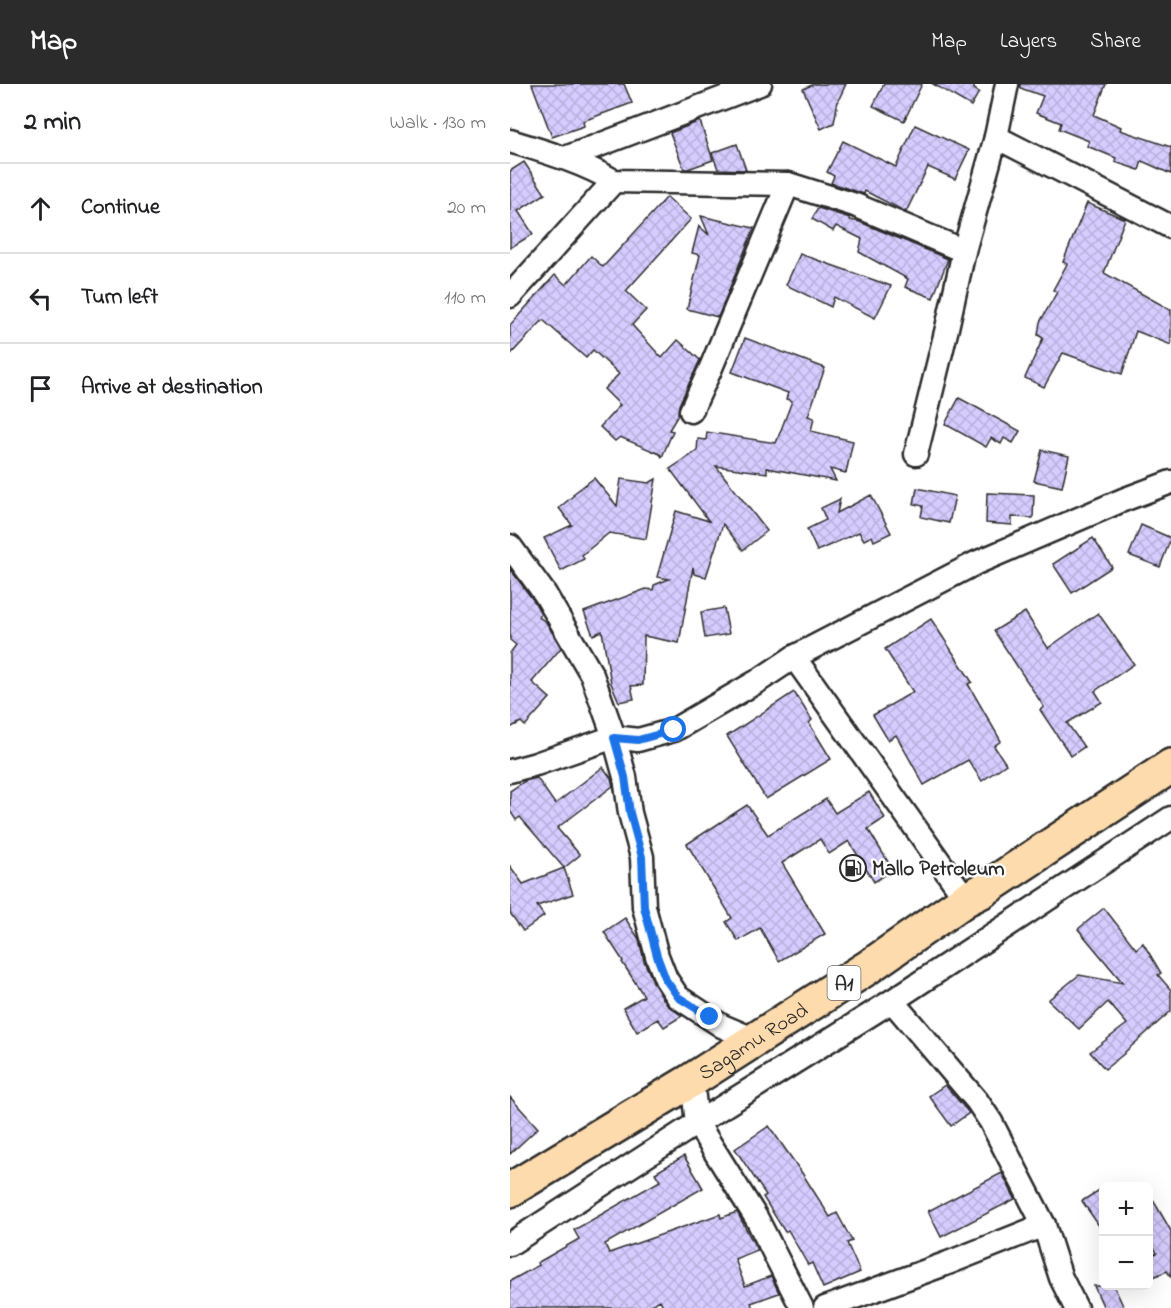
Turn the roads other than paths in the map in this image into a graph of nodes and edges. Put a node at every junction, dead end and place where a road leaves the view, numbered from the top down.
1 (760, 84) edge
2 (1007, 84) edge
3 (996, 137) junction
4 (510, 141) edge
5 (565, 158) junction
6 (614, 181) junction
7 (788, 184) junction
8 (1171, 227) edge
9 (964, 251) junction
10 (510, 296) edge
11 (691, 411) dead end
12 (916, 454) dead end
13 (1171, 482) edge
14 (510, 546) edge
15 (794, 657) junction
16 (614, 738) junction
17 (1171, 766) edge
18 (510, 771) edge
19 (1171, 818) edge
20 (966, 899) junction
21 (892, 1001) junction
22 (755, 1040) junction
23 (692, 1080) junction
24 (697, 1124) junction
25 (510, 1190) edge
26 (1044, 1225) junction
27 (510, 1244) edge
28 (802, 1308) edge
29 (825, 1308) edge
30 (1076, 1308) edge

1 - 5 street
2 - 3 street
3 - 8 street
3 - 9 street
4 - 5 street
5 - 6 street
6 - 7 street
6 - 10 street
7 - 9 street
7 - 11 street
9 - 12 street
13 - 15 street
14 - 16 street
15 - 16 street
15 - 20 street
16 - 18 street
16 - 22 street
17 - 20 highway, Sagamu Road / A1
19 - 21 street
20 - 22 highway, Sagamu Road / A1
21 - 24 street
21 - 26 street
22 - 23 highway, Sagamu Road / A1
23 - 24 street
23 - 25 highway, Sagamu Road / A1
24 - 27 street
24 - 28 street
26 - 29 street
26 - 30 street

